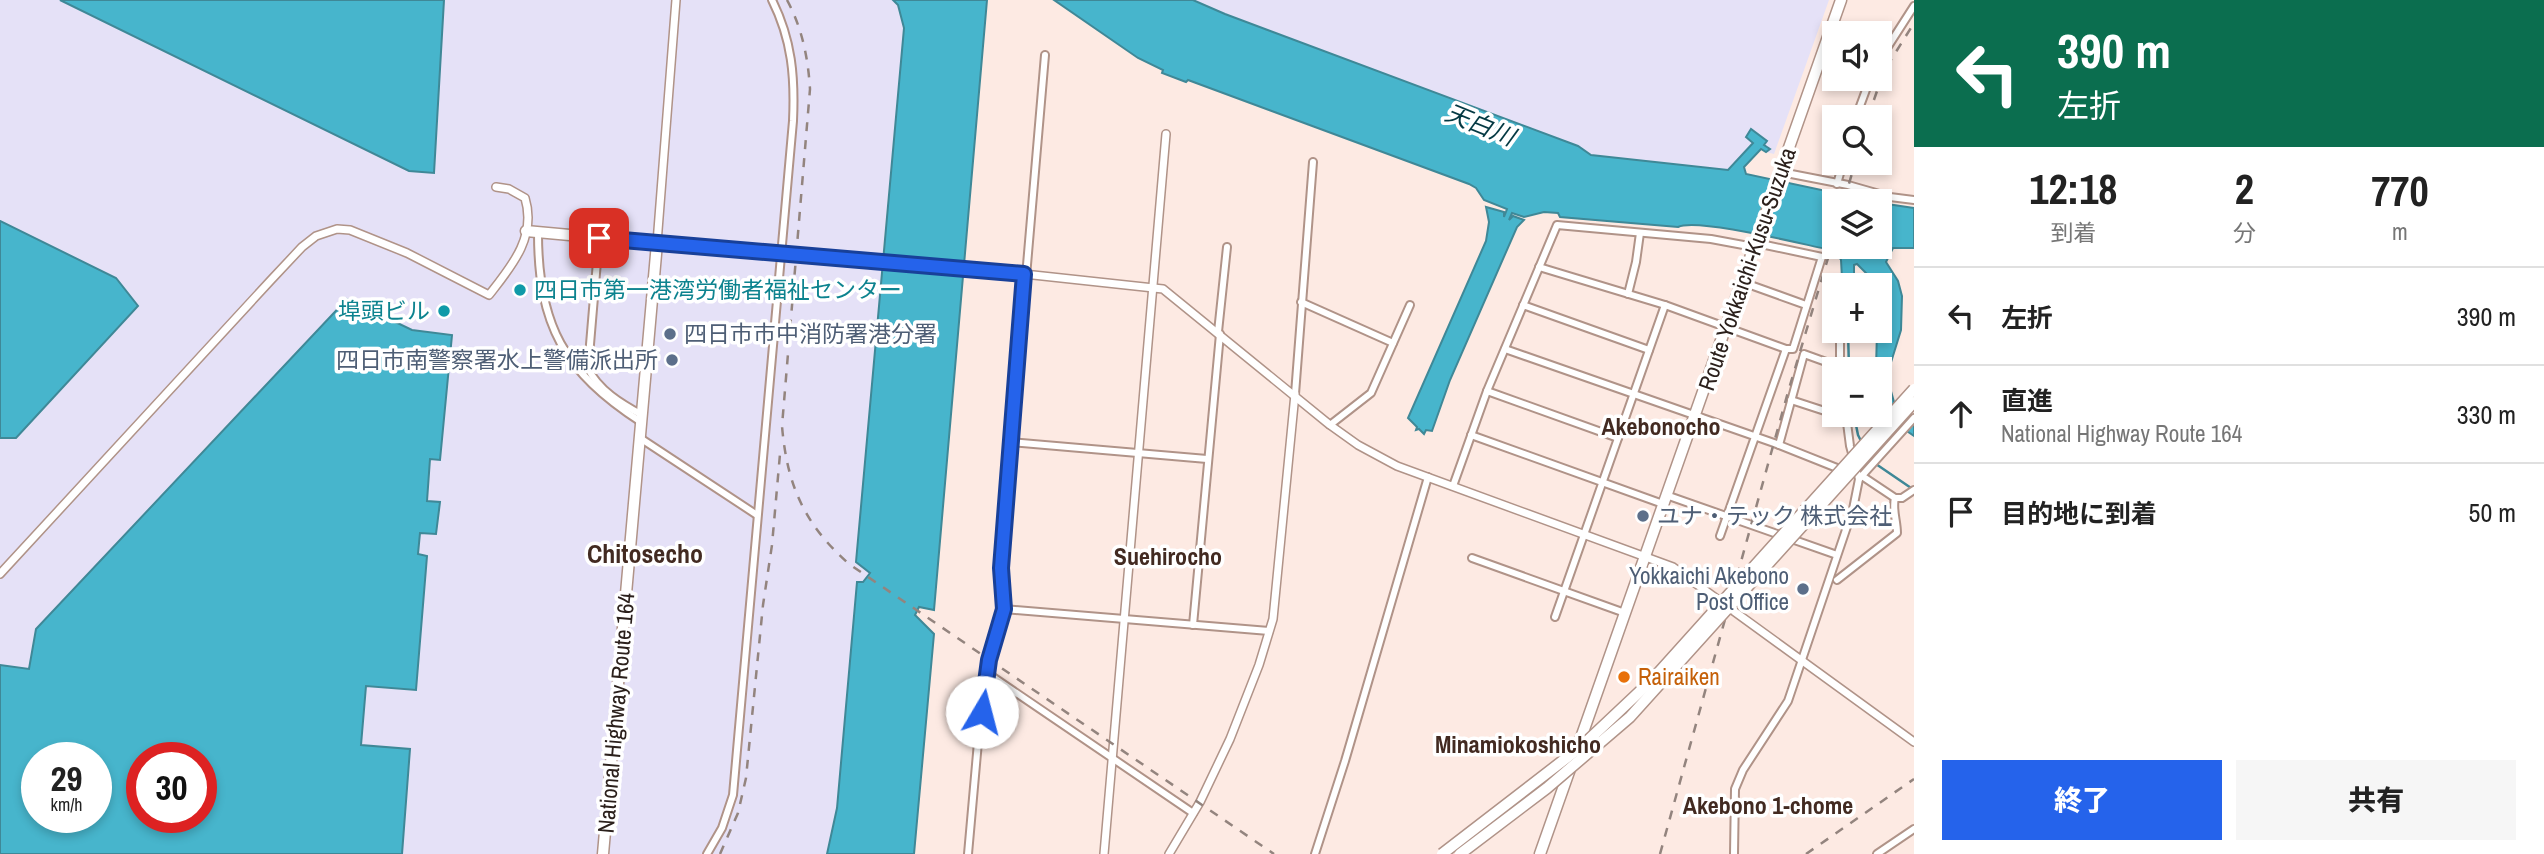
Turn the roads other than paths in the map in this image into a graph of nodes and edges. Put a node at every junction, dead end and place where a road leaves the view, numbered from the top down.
1 (676, 0) edge
2 (772, 0) edge
3 (1841, 0) edge
4 (1914, 6) edge
5 (1892, 40) edge
6 (1045, 55) dead end
7 (1166, 134) dead end
8 (1313, 162) dead end
9 (1780, 174) junction
10 (1840, 175) edge
11 (1838, 184) junction
12 (496, 187) dead end
13 (1914, 200) edge
14 (526, 231) junction
15 (538, 233) junction
16 (1640, 233) junction
17 (599, 238) junction
18 (657, 243) junction
19 (1756, 243) junction
20 (1227, 247) dead end
21 (780, 254) junction
22 (1539, 267) junction
23 (1024, 274) junction
24 (1742, 282) junction
25 (1153, 287) junction
26 (1628, 294) junction
27 (1301, 302) junction
28 (1410, 305) dead end
29 (1523, 305) junction
30 (1665, 305) junction
31 (1807, 305) junction
32 (1726, 328) junction
33 (1219, 333) junction
34 (1393, 343) junction
35 (1505, 349) junction
36 (1786, 349) junction
37 (1649, 350) junction
38 (1822, 361) edge
39 (1914, 390) edge
40 (1487, 391) junction
41 (1295, 394) junction
42 (1634, 394) junction
43 (1791, 400) junction
44 (1914, 402) edge
45 (1822, 410) edge
46 (1695, 416) junction
47 (1914, 418) edge
48 (642, 419) junction
49 (1331, 425) junction
50 (1848, 427) edge
51 (1471, 435) junction
52 (1755, 437) junction
53 (640, 438) junction
54 (1618, 438) junction
55 (1010, 442) junction
56 (1779, 445) junction
57 (1139, 452) junction
58 (1207, 459) junction
59 (1862, 476) junction
60 (1428, 477) junction
61 (1602, 482) junction
62 (1453, 486) junction
63 (1912, 491) edge
64 (1895, 498) junction
65 (1664, 499) junction
66 (757, 515) junction
67 (1727, 516) junction
68 (1584, 534) junction
69 (1720, 536) dead end
70 (1837, 555) junction
71 (1645, 556) junction
72 (1472, 558) dead end
73 (0, 575) edge
74 (1837, 580) dead end
75 (1564, 591) junction
76 (1004, 609) junction
77 (1625, 613) junction
78 (1555, 617) dead end
79 (1124, 620) junction
80 (1193, 625) junction
81 (1269, 631) junction
82 (1803, 661) junction
83 (987, 673) junction
84 (1914, 743) edge
85 (1113, 760) junction
86 (1193, 813) junction
87 (1914, 829) edge
88 (603, 854) edge
89 (707, 854) edge
90 (968, 854) edge
91 (1104, 854) edge
92 (1169, 854) edge
93 (1315, 854) edge
94 (1442, 854) edge
95 (1460, 854) edge
96 (1540, 854) edge
97 (1734, 854) edge
98 (1877, 854) edge

1 - 18 street
2 - 21 street
3 - 9 main road, Route Yokkaichi-Kusu-Suzuka
4 - 5 street
6 - 23 street
7 - 25 street
8 - 27 street
9 - 11 street
9 - 19 main road, Route Yokkaichi-Kusu-Suzuka
10 - 11 street
11 - 13 street
12 - 14 street
14 - 15 main road
14 - 73 street
15 - 17 main road
15 - 48 street
16 - 19 street
16 - 22 street
16 - 26 street
17 - 18 main road
17 - 48 street
18 - 21 street
18 - 48 main road, National Highway Route 164
19 - 24 main road, Route Yokkaichi-Kusu-Suzuka
19 - 31 street
20 - 33 street
21 - 23 street
21 - 66 street
22 - 26 street
22 - 29 street
23 - 25 street
23 - 55 street
24 - 31 street
24 - 32 main road, Route Yokkaichi-Kusu-Suzuka
25 - 33 street
25 - 57 street
26 - 30 street
27 - 34 street
27 - 41 street
28 - 34 street
29 - 35 street
29 - 37 street
30 - 32 street
30 - 37 street
31 - 36 street
32 - 36 street
32 - 46 main road, Route Yokkaichi-Kusu-Suzuka
33 - 41 street
33 - 58 street
34 - 49 street
35 - 40 street
35 - 42 street
36 - 52 street
37 - 42 street
38 - 43 street
39 - 94 main road, bridge
40 - 51 street
40 - 54 street
41 - 49 street
41 - 81 street
42 - 46 street
42 - 54 street
43 - 45 street
43 - 56 street
44 - 95 main road, bridge
46 - 52 street
46 - 65 main road, Route Yokkaichi-Kusu-Suzuka
47 - 59 street
48 - 53 main road, National Highway Route 164
49 - 60 street
50 - 59 street
51 - 61 street
51 - 62 street
52 - 56 street
52 - 67 street
53 - 66 street
53 - 88 main road, National Highway Route 164
54 - 61 street
55 - 57 street
55 - 76 street
56 - 59 street
57 - 58 street
57 - 79 street
58 - 80 street
59 - 64 street
59 - 70 street
60 - 62 street
60 - 93 street
61 - 65 street
61 - 68 street
62 - 68 street
63 - 64 street
64 - 74 street
65 - 67 street
65 - 71 main road, Route Yokkaichi-Kusu-Suzuka
66 - 89 street
67 - 69 street
67 - 70 street
68 - 71 street
68 - 75 street
70 - 82 street
71 - 77 main road, Route Yokkaichi-Kusu-Suzuka
71 - 82 street
72 - 75 street
75 - 77 street
75 - 78 street
76 - 79 street
76 - 83 street
77 - 96 main road, Route Yokkaichi-Kusu-Suzuka
79 - 80 street
79 - 85 street
80 - 81 street
81 - 86 street
82 - 84 street
82 - 97 street
83 - 85 street
83 - 90 street
85 - 86 street
85 - 91 street
86 - 92 street
87 - 98 street

